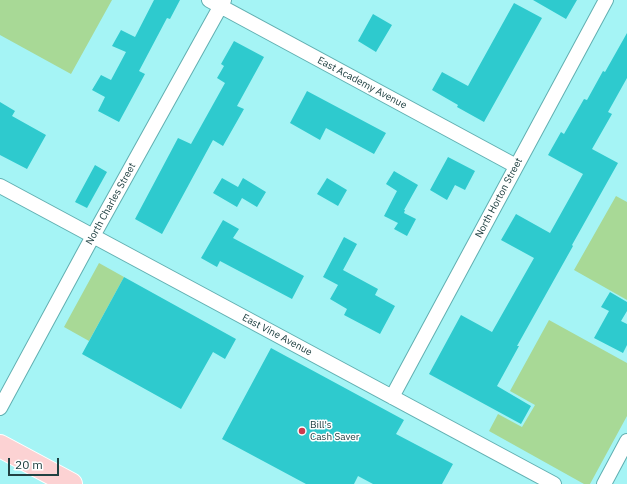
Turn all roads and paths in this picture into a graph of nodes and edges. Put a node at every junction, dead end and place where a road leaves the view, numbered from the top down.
1 (606, 0) edge
2 (218, 2) edge
3 (516, 166) junction
4 (0, 186) edge
5 (93, 236) junction
6 (392, 397) junction
7 (0, 408) edge
8 (627, 442) edge
9 (0, 446) edge
10 (71, 484) edge
11 (554, 484) edge
12 (604, 484) edge

1 - 3 street, North Horton Street
2 - 3 street, East Academy Avenue
2 - 5 street, North Charles Street
3 - 6 street, North Horton Street
4 - 5 street, East Vine Avenue
5 - 6 street, East Vine Avenue
5 - 7 street, North Charles Street
6 - 11 street, East Vine Avenue
8 - 12 street
9 - 10 main road

